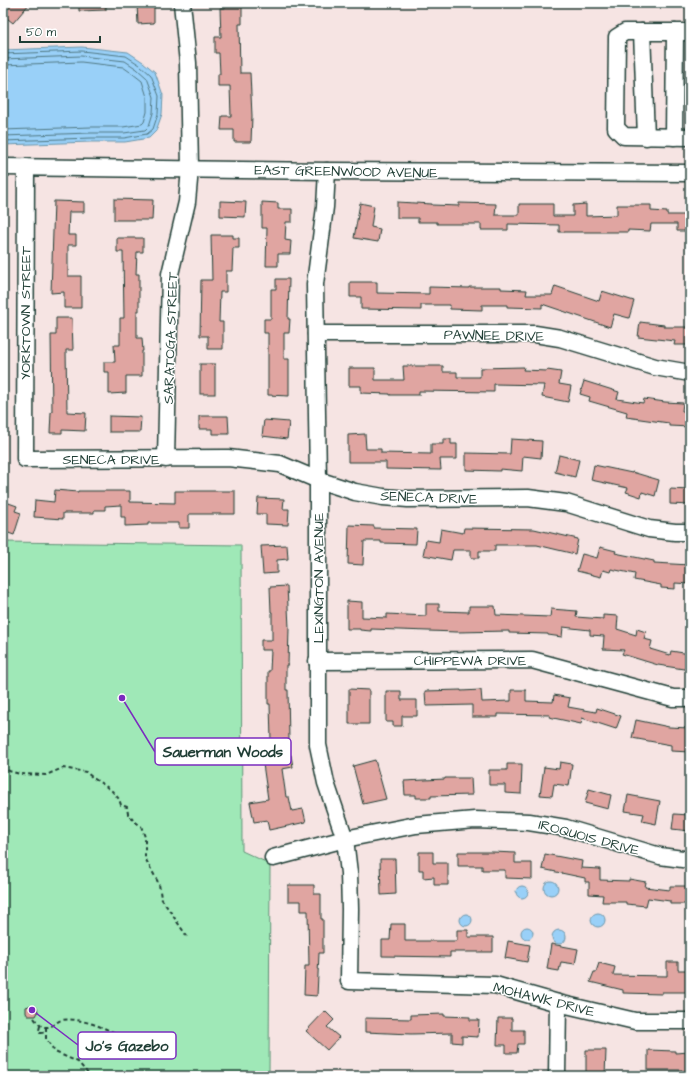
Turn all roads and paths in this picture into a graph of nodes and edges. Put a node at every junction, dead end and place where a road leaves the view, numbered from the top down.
1 (182, 3) edge
2 (642, 32) junction
3 (682, 32) edge
4 (646, 137) junction
5 (674, 137) junction
6 (690, 137) edge
7 (3, 167) edge
8 (26, 167) junction
9 (190, 169) junction
10 (327, 171) junction
11 (690, 173) edge
12 (316, 334) junction
13 (690, 373) edge
14 (166, 458) junction
15 (25, 459) joint
16 (318, 480) junction
17 (690, 532) edge
18 (317, 661) junction
19 (690, 698) edge
20 (3, 766) edge
21 (345, 839) junction
22 (273, 858) dead end
23 (690, 860) edge
24 (188, 938) dead end
25 (349, 981) joint
26 (558, 1003) junction
27 (34, 1018) dead end
28 (690, 1021) edge
29 (40, 1026) junction
30 (46, 1028) junction
31 (46, 1032) junction
32 (117, 1034) dead end
33 (90, 1076) edge
34 (557, 1076) edge

1 - 9 street, SARATOGA STREET
2 - 3 street
2 - 4 street
2 - 4 street
3 - 5 street
4 - 5 street
5 - 6 street
7 - 8 street, EAST GREENWOOD AVENUE
8 - 9 street, EAST GREENWOOD AVENUE
8 - 15 street, YORKTOWN STREET
9 - 10 street, EAST GREENWOOD AVENUE
9 - 14 street, SARATOGA STREET
10 - 11 street, EAST GREENWOOD AVENUE
10 - 12 street, LEXINGTON AVENUE
12 - 13 street, PAWNEE DRIVE
12 - 16 street, LEXINGTON AVENUE
14 - 15 street, SENECA DRIVE
14 - 16 street, SENECA DRIVE
16 - 17 street, SENECA DRIVE
16 - 18 street, LEXINGTON AVENUE
18 - 19 street, CHIPPEWA DRIVE
18 - 21 street, LEXINGTON AVENUE
20 - 24 path
21 - 22 street, IROQUOIS DRIVE
21 - 23 street, IROQUOIS DRIVE
21 - 25 street, LEXINGTON AVENUE
25 - 26 street, MOHAWK DRIVE
26 - 28 street, MOHAWK DRIVE
26 - 34 street
27 - 29 path
29 - 30 path
29 - 31 path
30 - 31 path
30 - 32 path
31 - 33 path

